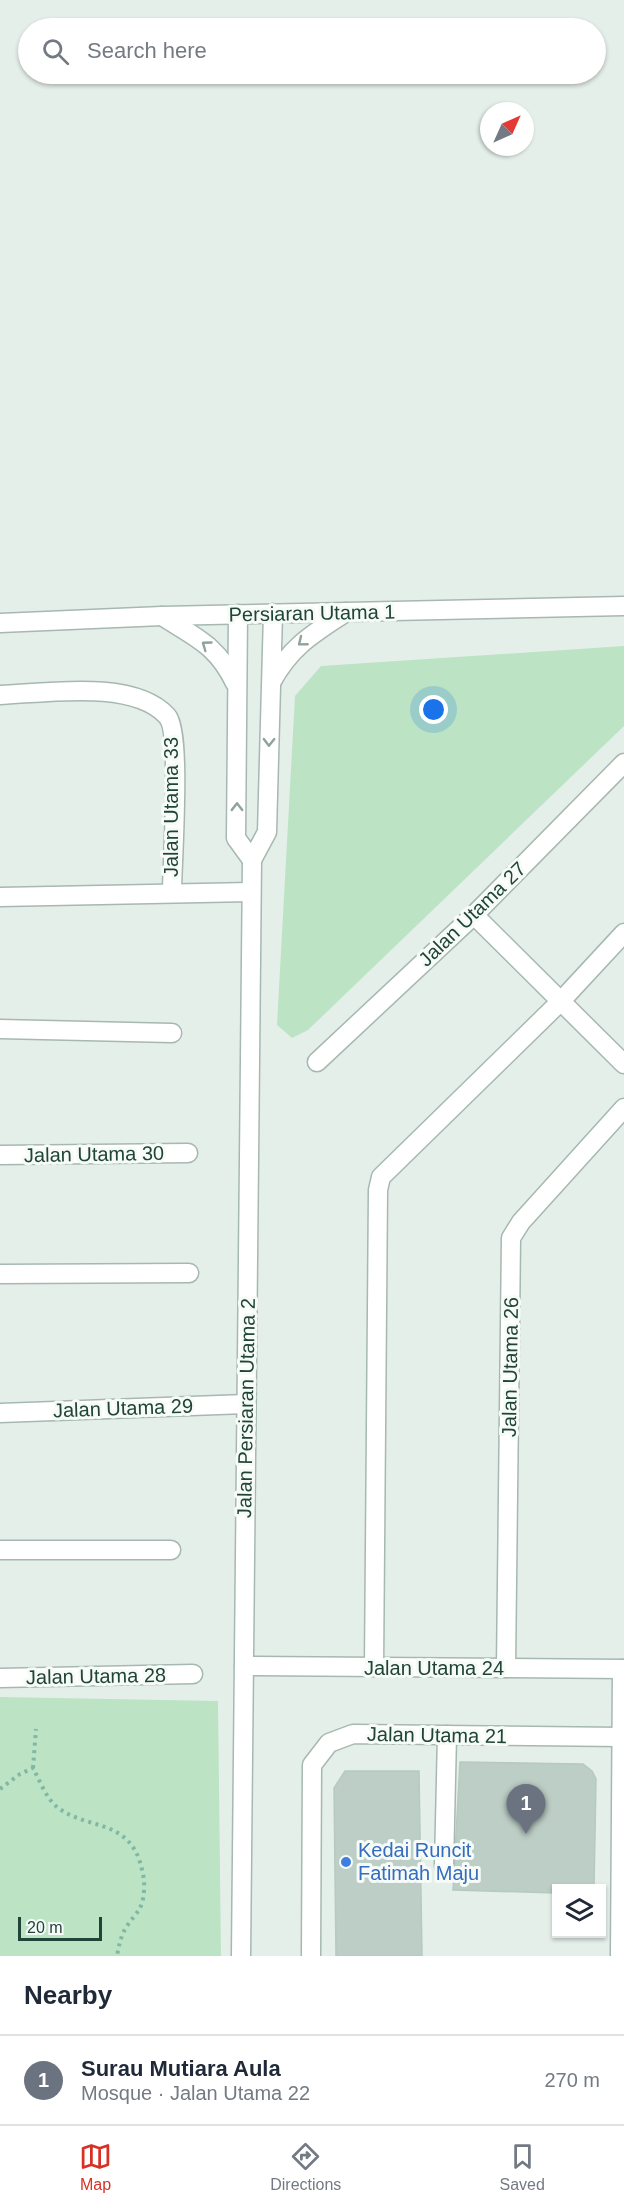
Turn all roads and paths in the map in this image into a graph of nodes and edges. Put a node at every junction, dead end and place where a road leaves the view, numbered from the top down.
1 (624, 606) edge
2 (346, 612) junction
3 (273, 613) junction
4 (238, 614) junction
5 (162, 616) junction
6 (0, 623) edge
7 (270, 684) junction
8 (238, 687) junction
9 (0, 695) edge
10 (624, 763) edge
11 (252, 860) junction
12 (171, 892) junction
13 (251, 892) junction
14 (0, 897) edge
15 (474, 915) junction
16 (624, 933) edge
17 (561, 1001) junction
18 (0, 1029) edge
19 (172, 1033) dead end
20 (317, 1062) dead end
21 (624, 1064) edge
22 (624, 1108) edge
23 (188, 1153) dead end
24 (0, 1155) edge
25 (189, 1273) dead end
26 (0, 1274) edge
27 (246, 1404) junction
28 (0, 1413) edge
29 (0, 1550) edge
30 (171, 1550) dead end
31 (244, 1666) junction
32 (374, 1667) junction
33 (506, 1668) junction
34 (623, 1669) edge
35 (193, 1674) dead end
36 (0, 1678) edge
37 (36, 1729) dead end
38 (447, 1735) junction
39 (621, 1737) junction
40 (33, 1768) junction
41 (0, 1789) edge
42 (444, 1866) dead end
43 (117, 1956) edge
44 (241, 1956) edge
45 (311, 1956) edge
46 (620, 1956) edge

1 - 2 street, Persiaran Utama 1
2 - 3 street, Persiaran Utama 1
2 -> 7 street
3 - 4 street, Persiaran Utama 1
3 - 7 street, Jalan Persiaran Utama 2
4 - 5 street, Persiaran Utama 1
4 - 8 street
5 - 6 street, Persiaran Utama 1
8 -> 5 street
7 -> 11 street, Jalan Persiaran Utama 2
11 -> 8 street
9 - 12 street, Jalan Utama 33
10 - 15 street, Jalan Utama 27
11 - 13 street, Jalan Persiaran Utama 2
12 - 13 street
12 - 14 street
13 - 27 street, Jalan Persiaran Utama 2
15 - 17 street
15 - 20 street, Jalan Utama 27
16 - 17 street
17 - 21 street
17 - 32 street
18 - 19 street
22 - 33 street, Jalan Utama 26
23 - 24 street, Jalan Utama 30
25 - 26 street
27 - 28 street, Jalan Utama 29
27 - 31 street, Jalan Persiaran Utama 2
29 - 30 street
31 - 32 street, Jalan Utama 24
31 - 44 street, Jalan Persiaran Utama 2
32 - 33 street, Jalan Utama 24
33 - 34 street, Jalan Utama 24
34 - 39 street
35 - 36 street, Jalan Utama 28
37 - 40 path
38 - 39 street, Jalan Utama 21
38 - 42 street
38 - 45 street, Jalan Utama 21
39 - 46 street
40 - 41 path
40 - 43 path

